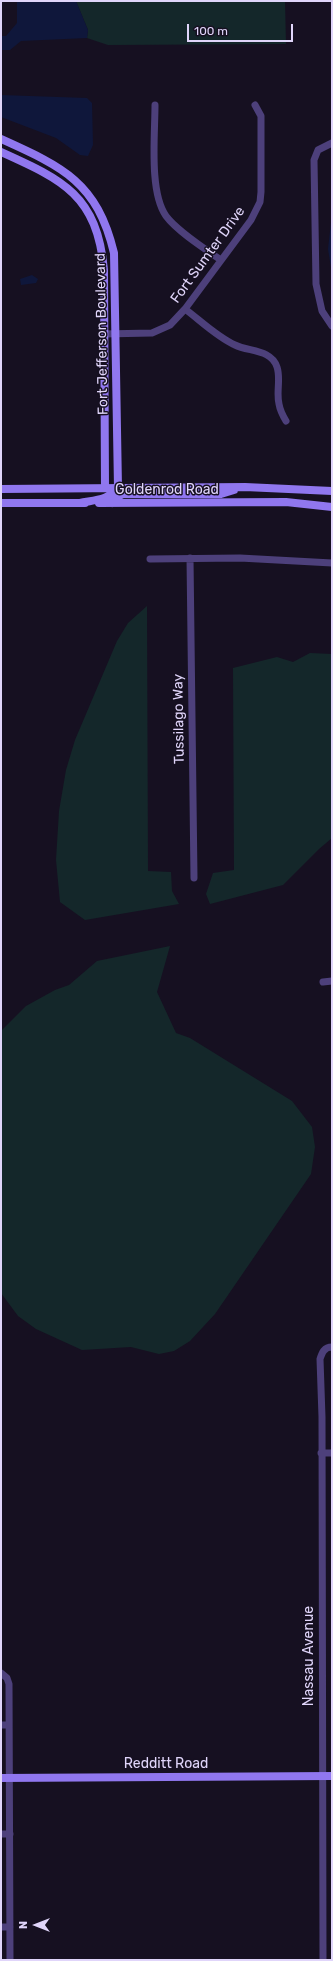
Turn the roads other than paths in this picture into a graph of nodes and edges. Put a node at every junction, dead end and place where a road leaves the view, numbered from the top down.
1 (155, 105) dead end
2 (255, 105) dead end
3 (1, 139) edge
4 (332, 143) edge
5 (1, 152) edge
6 (221, 260) junction
7 (185, 309) junction
8 (332, 326) edge
9 (103, 334) junction
10 (116, 335) junction
11 (286, 421) dead end
12 (245, 487) junction
13 (1, 488) edge
14 (104, 488) junction
15 (118, 488) junction
16 (332, 492) edge
17 (1, 503) edge
18 (80, 503) junction
19 (112, 503) junction
20 (332, 506) edge
21 (190, 558) junction
22 (150, 559) dead end
23 (332, 563) edge
24 (194, 878) dead end
25 (332, 981) edge
26 (323, 982) dead end
27 (332, 1347) edge
28 (321, 1453) junction
29 (332, 1453) edge
30 (1, 1673) edge
31 (1, 1725) edge
32 (9, 1725) junction
33 (323, 1776) junction
34 (332, 1776) edge
35 (1, 1778) edge
36 (10, 1778) junction
37 (1, 1834) edge
38 (10, 1834) junction
39 (10, 1927) junction
40 (1, 1928) edge
41 (10, 1960) edge
42 (323, 1960) edge

1 - 6 street
2 - 6 street, Fort Sumter Drive
3 - 10 street, Fort Jefferson Boulevard
4 - 8 street
5 - 9 street, Fort Jefferson Boulevard
6 - 7 street, Fort Sumter Drive
7 - 10 street, Fort Sumter Drive
7 - 11 street
9 - 10 street, Fort Sumter Drive
9 - 14 street, Fort Jefferson Boulevard
10 - 15 street, Fort Jefferson Boulevard
12 - 15 street, Goldenrod Road
12 - 16 street, Goldenrod Road
12 - 19 street
13 - 14 street, Goldenrod Road
14 - 15 street, Goldenrod Road
15 - 18 street
17 - 18 street, Goldenrod Road
18 - 19 street, Goldenrod Road
19 - 20 street, Goldenrod Road
21 - 22 street
21 - 23 street
21 - 24 street, Tussilago Way
25 - 26 street
27 - 28 street, Nassau Avenue
28 - 29 street
28 - 33 street, Nassau Avenue
30 - 32 street
31 - 32 street
32 - 36 street
33 - 34 street, Redditt Road
33 - 36 street, Redditt Road
33 - 42 street, Nassau Avenue
35 - 36 street, Redditt Road
36 - 38 street
37 - 38 street
38 - 39 street
39 - 40 street
39 - 41 street

